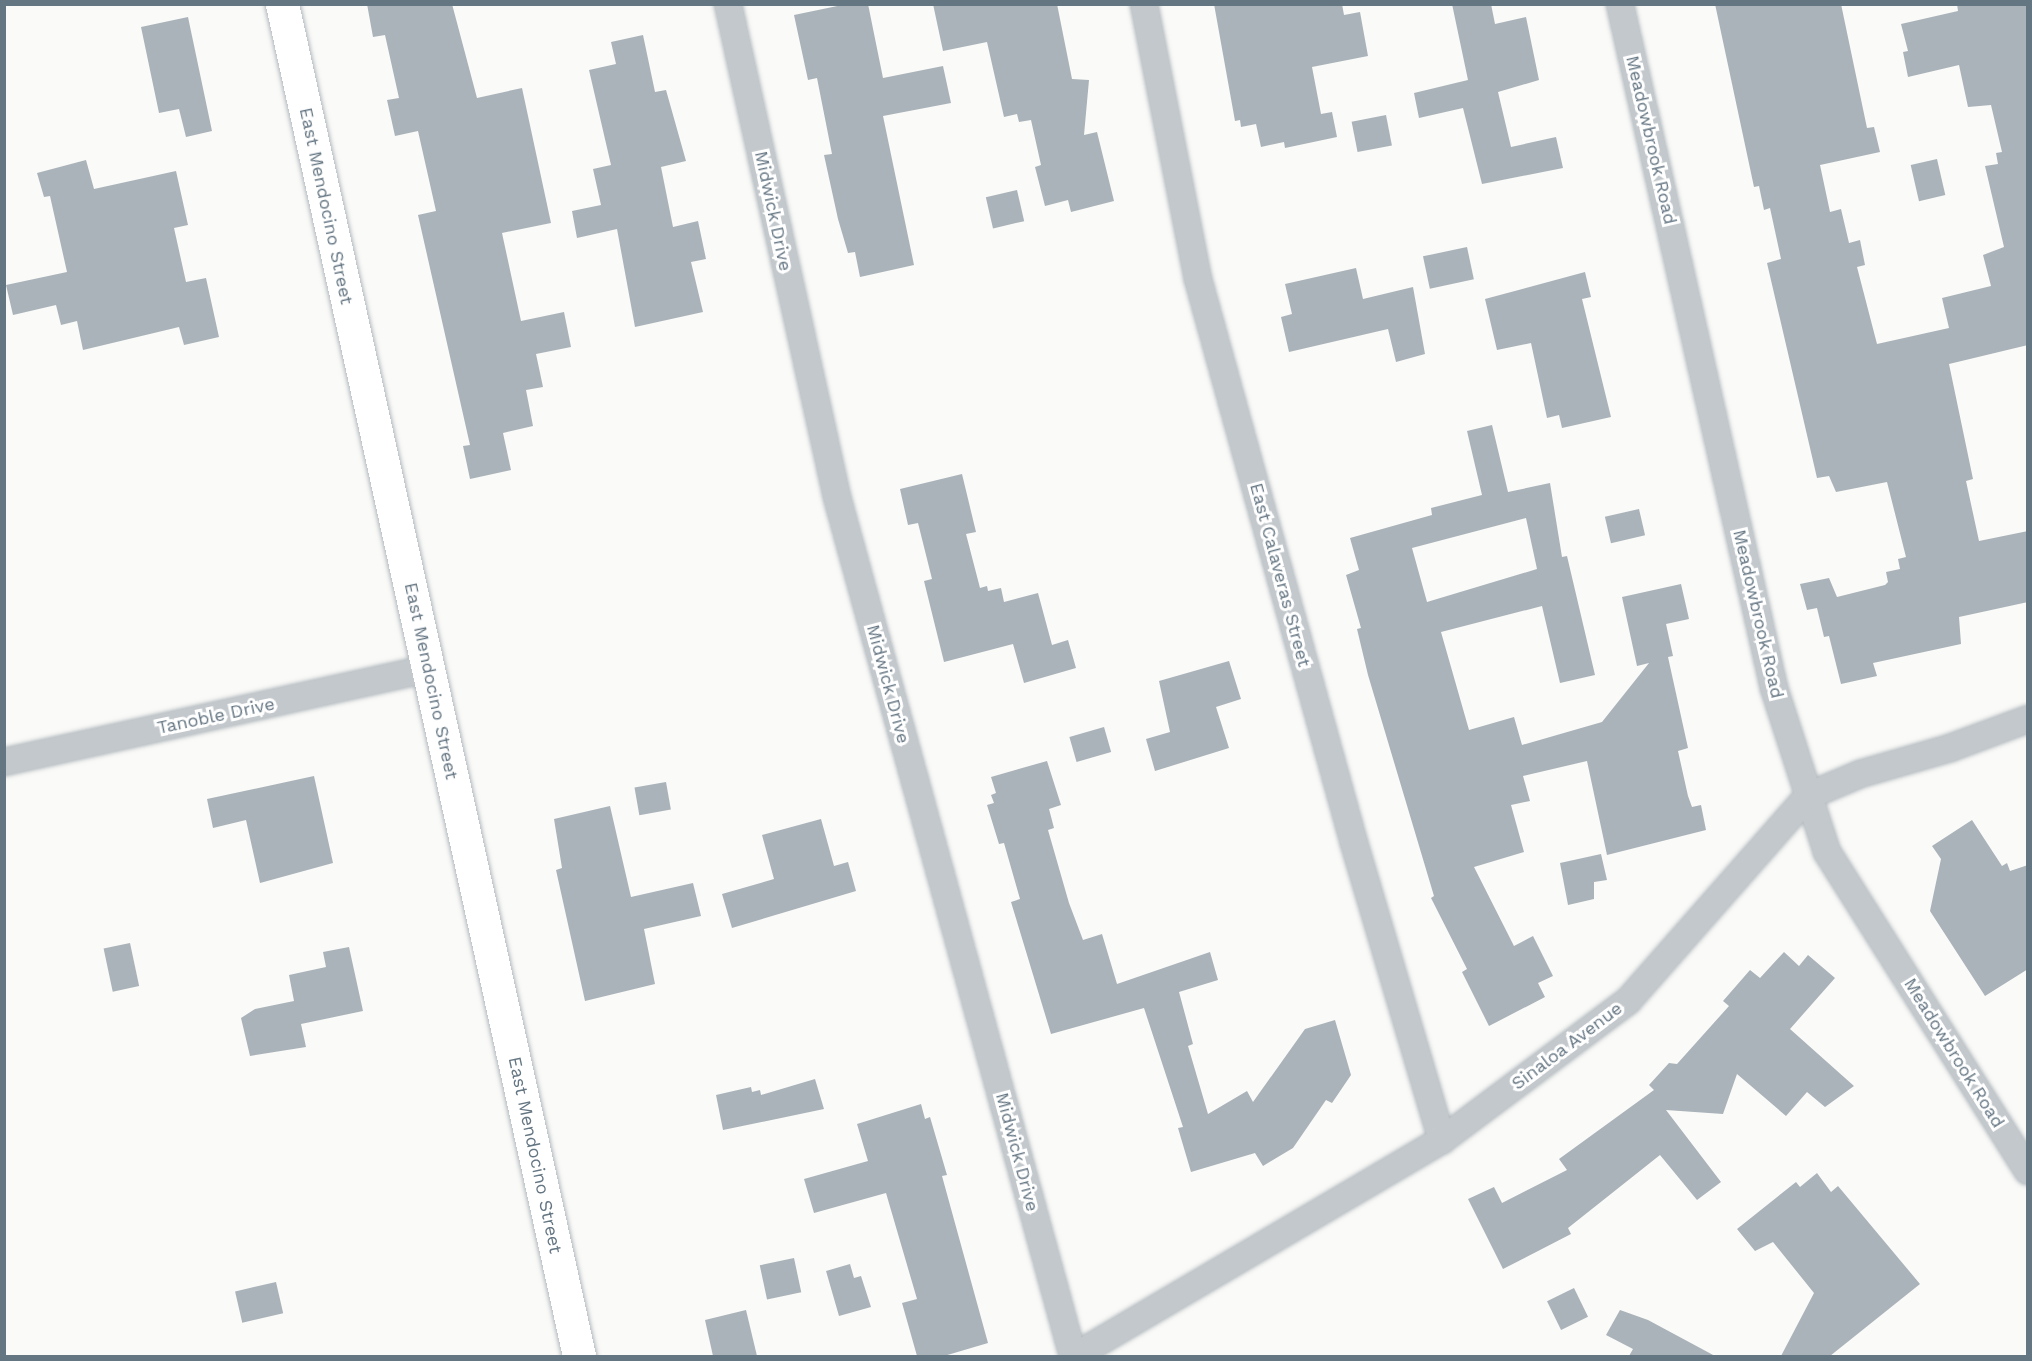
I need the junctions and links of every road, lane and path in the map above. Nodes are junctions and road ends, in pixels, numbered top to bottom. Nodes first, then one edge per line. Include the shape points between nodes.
1 (282, 4) edge
2 (728, 4) edge
3 (1144, 4) edge
4 (1620, 4) edge
5 (428, 669) junction
6 (2028, 719) edge
7 (4, 762) edge
8 (1808, 796) junction
9 (1442, 1140) junction
10 (2028, 1171) edge
11 (579, 1356) edge
12 (1074, 1356) edge

1 - 5 street, East Mendocino Street
2 - 12 street, Midwick Drive via 837,497
3 - 9 street, East Calaveras Street via 1198,279 1354,843
4 - 8 street, Meadowbrook Road via 1774,688
5 - 7 street, Tanoble Drive
5 - 11 street, East Mendocino Street
6 - 8 street, Sinaloa Avenue via 1950,748 1860,774
8 - 9 street, Sinaloa Avenue via 1628,1001
8 - 10 street, Meadowbrook Road via 1827,852
9 - 12 street, Sinaloa Avenue

